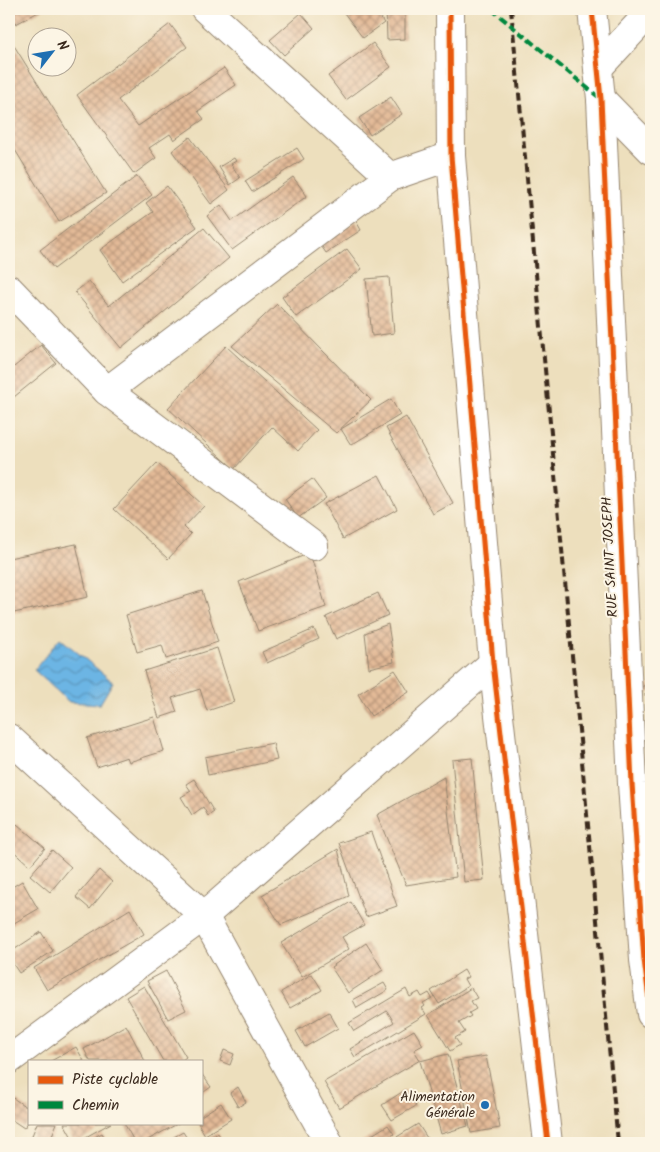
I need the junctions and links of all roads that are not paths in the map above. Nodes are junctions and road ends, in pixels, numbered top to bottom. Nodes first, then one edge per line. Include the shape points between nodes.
1 (206, 9) edge
2 (450, 9) edge
3 (592, 9) edge
4 (651, 11) edge
5 (598, 68) junction
6 (601, 99) junction
7 (651, 150) edge
8 (450, 156) junction
9 (390, 177) junction
10 (9, 289) edge
11 (107, 391) junction
12 (314, 546) dead end
13 (493, 663) junction
14 (9, 738) edge
15 (204, 916) junction
16 (651, 1014) edge
17 (9, 1060) edge
18 (329, 1143) edge
19 (548, 1143) edge

1 - 9 street
2 - 8 street
3 - 5 street, RUE SAINT JOSEPH
4 - 5 street
5 - 6 street, RUE SAINT JOSEPH
6 - 7 street
6 - 16 street, RUE SAINT JOSEPH via 632,784 644,960
8 - 9 street
8 - 13 street
9 - 11 street
10 - 11 street
11 - 12 street
13 - 15 street
13 - 19 street
14 - 15 street
15 - 17 street
15 - 18 street

